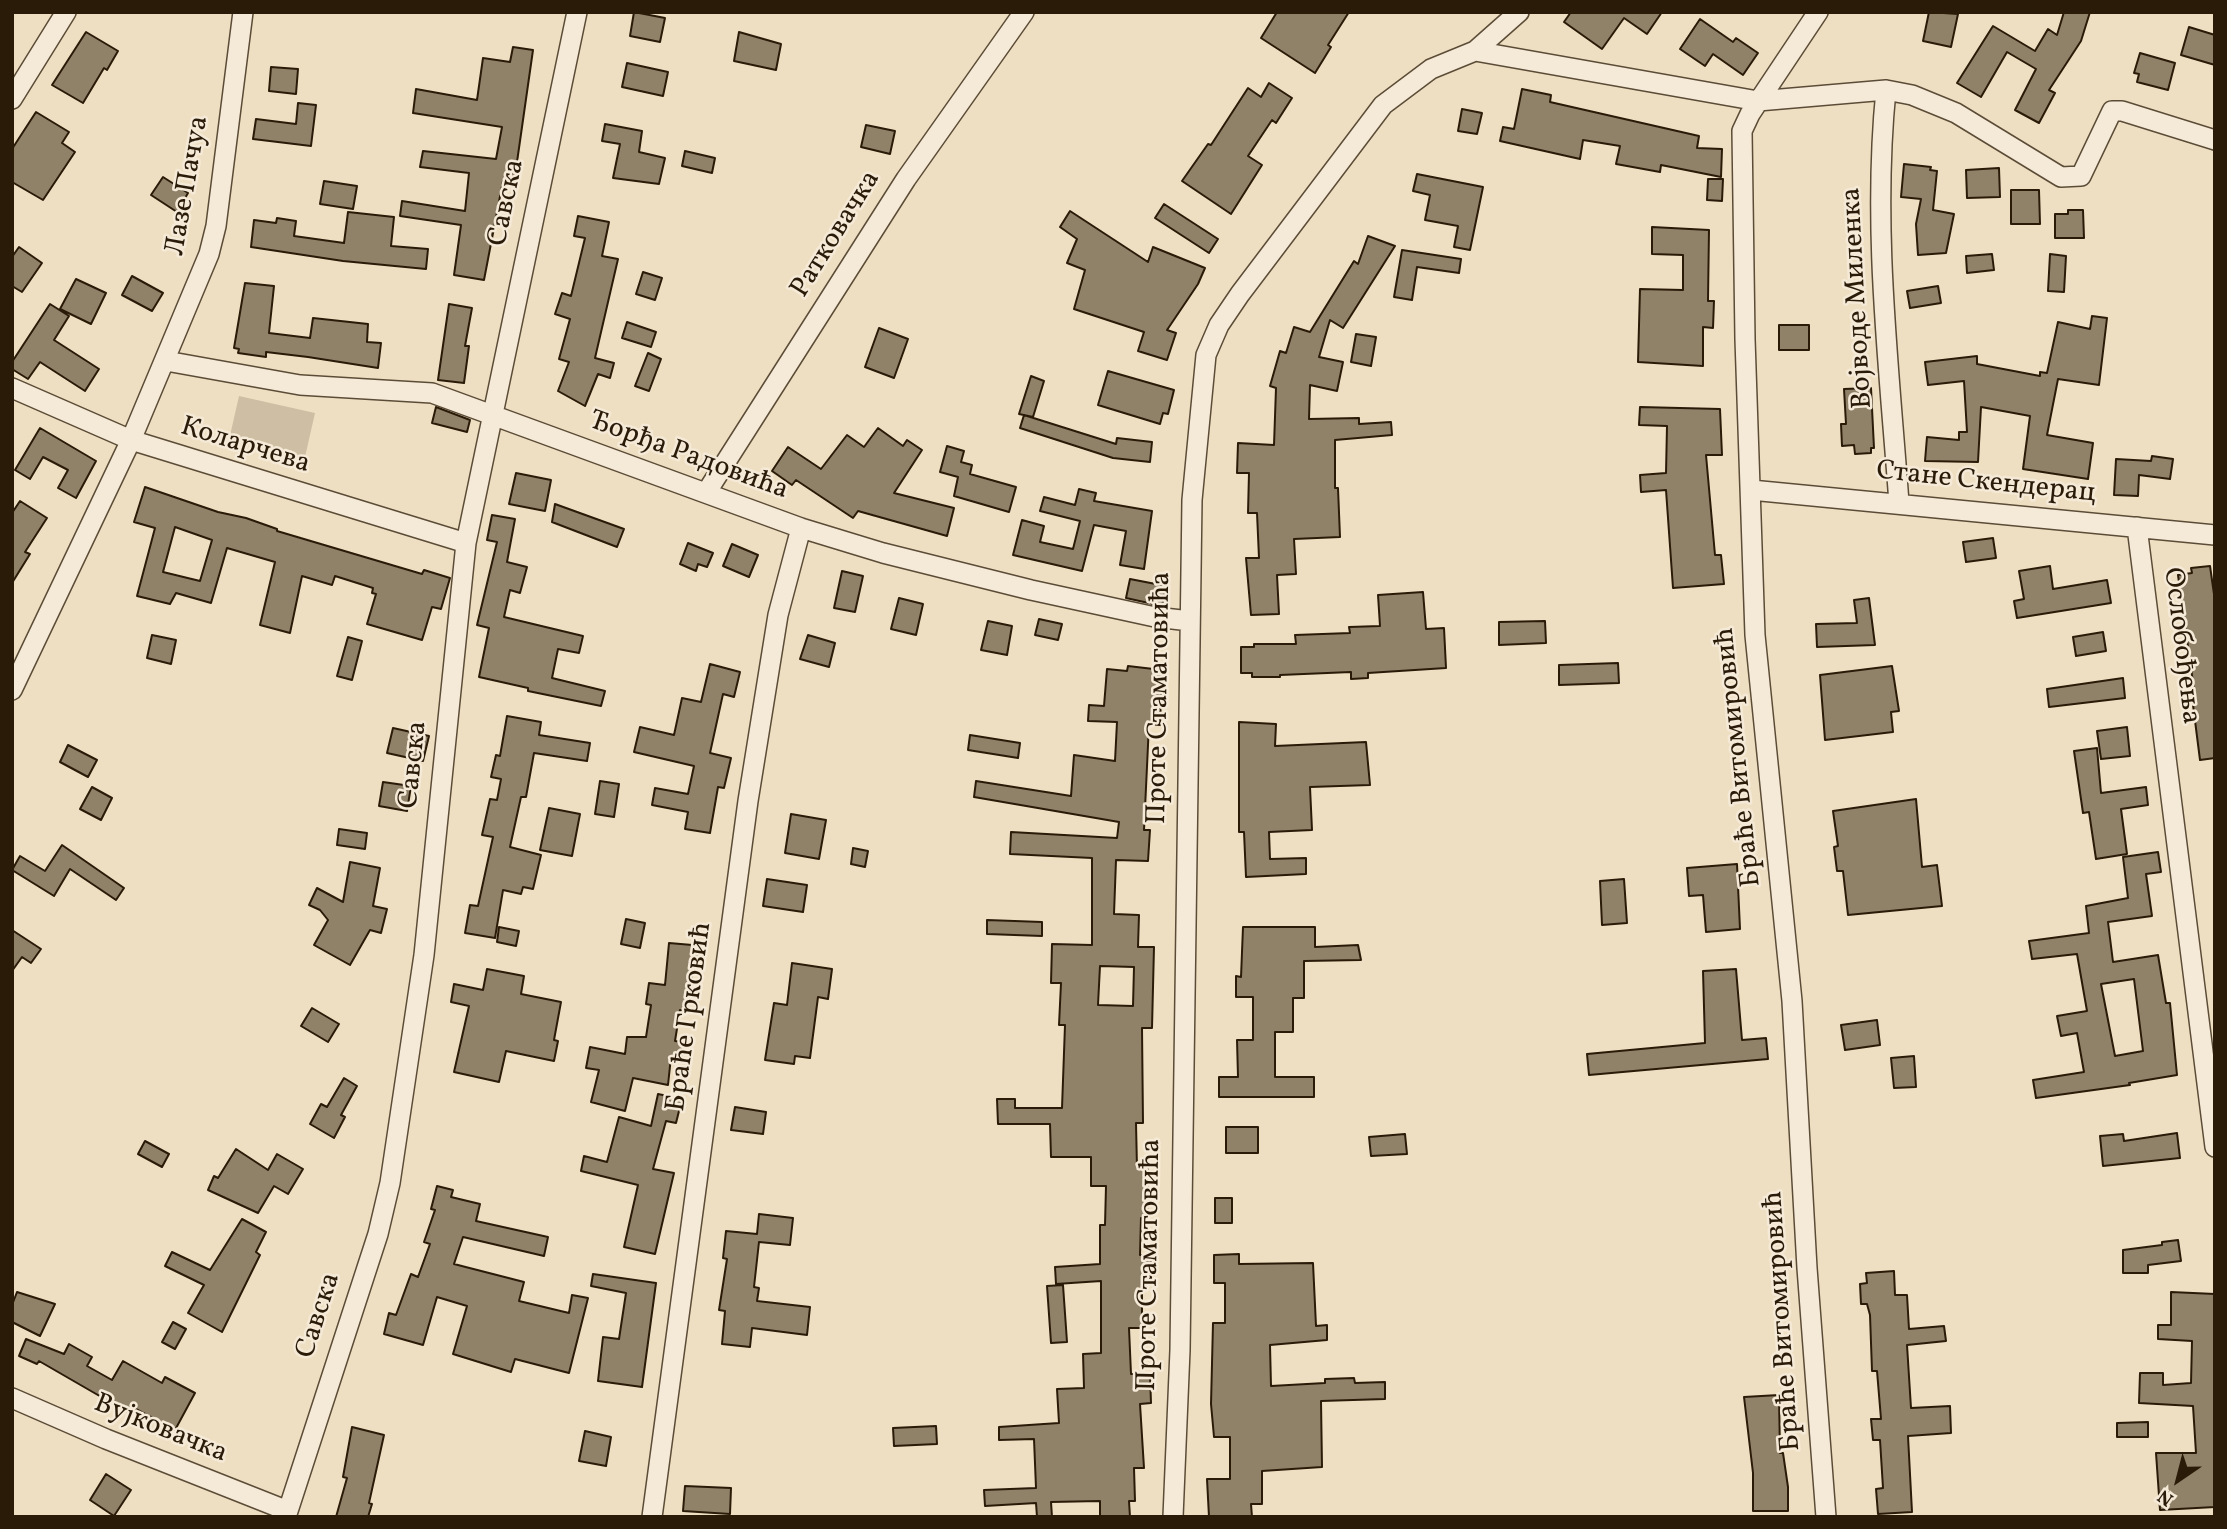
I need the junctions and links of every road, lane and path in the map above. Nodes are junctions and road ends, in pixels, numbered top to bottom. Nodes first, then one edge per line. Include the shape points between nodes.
1 (65, 12) edge
2 (243, 12) edge
3 (577, 12) edge
4 (1024, 12) edge
5 (1519, 12) edge
6 (1818, 12) edge
7 (1475, 51) junction
8 (1886, 90) junction
9 (12, 99) edge
10 (1758, 101) junction
11 (2215, 140) edge
12 (166, 361) junction
13 (12, 388) edge
14 (492, 414) junction
15 (131, 440) junction
16 (1751, 490) junction
17 (706, 493) junction
18 (1899, 503) junction
19 (2137, 527) junction
20 (801, 528) junction
21 (2215, 535) edge
22 (466, 543) junction
23 (1189, 621) junction
24 (12, 690) edge
25 (2215, 1147) edge
26 (12, 1398) edge
27 (287, 1514) edge
28 (652, 1517) edge
29 (1174, 1517) edge
30 (1826, 1517) edge

1 - 9 street
2 - 12 street, Лазе Пачуа via 214,240
3 - 14 street, Савска
4 - 17 street, Ратковачка via 906,178
5 - 7 street, Проте Стаматовића
6 - 10 street, Браће Витомировић
7 - 10 street
7 - 23 street, Проте Стаматовића via 1431,69 1384,105 1284,232 1211,340 1201,391 1192,500
8 - 10 street
8 - 11 street via 1956,113 2061,177 2081,176 2112,111
8 - 18 street, Војводе Миленка via 1880,181
10 - 16 street, Браће Витомировић via 1742,131
12 - 14 street, Ђорђа Радовића via 300,385 432,393
12 - 15 street, Лазе Пачуа
13 - 15 street, Коларчева
14 - 17 street, Ђорђа Радовића
14 - 22 street, Савска
15 - 22 street, Коларчева
15 - 24 street, Лазе Пачуа
16 - 18 street, Стане Скендерац
16 - 30 street, Браће Витомировић via 1755,635 1792,1001
17 - 20 street, Ђорђа Радовића
18 - 19 street, Стане Скендерац
19 - 21 street, Стане Скендерац
19 - 25 street, Ослобођења
20 - 23 street, Ђорђа Радовића via 1031,590
20 - 28 street, Браће Грковић via 778,615 748,801
22 - 27 street, Савска via 425,955 390,1183
23 - 29 street, Проте Стаматовића
26 - 27 street, Вујковачка

